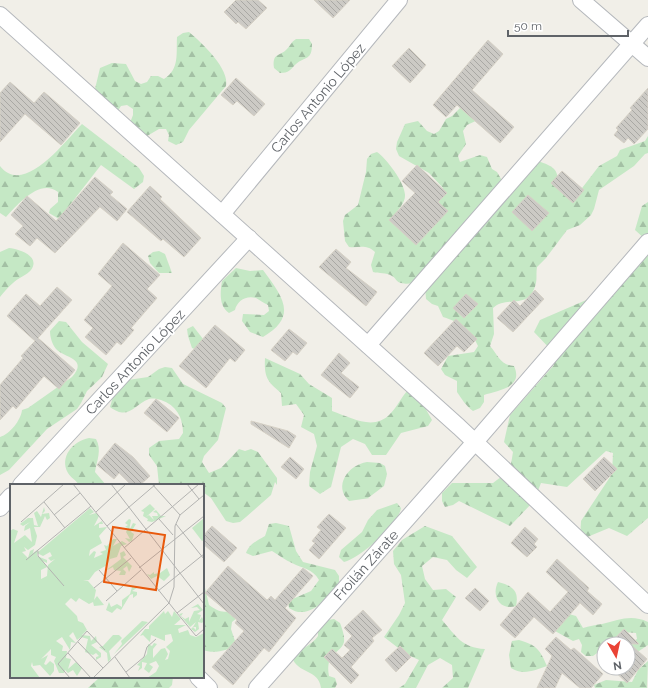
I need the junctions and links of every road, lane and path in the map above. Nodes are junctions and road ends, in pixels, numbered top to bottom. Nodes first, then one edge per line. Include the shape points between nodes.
1 (399, 0) edge
2 (581, 0) edge
3 (0, 15) edge
4 (648, 25) edge
5 (631, 44) junction
6 (648, 58) edge
7 (222, 214) junction
8 (249, 238) junction
9 (648, 242) edge
10 (368, 345) junction
11 (475, 442) junction
12 (22, 484) edge
13 (646, 599) edge
14 (199, 678) edge
15 (210, 688) edge
16 (257, 688) edge

1 - 7 street, Carlos Antonio López
2 - 5 street
3 - 7 street
4 - 5 street
5 - 6 street
5 - 10 street
7 - 8 street
8 - 10 street
8 - 12 street, Carlos Antonio López
9 - 11 street, Froilán Zárate
10 - 11 street
11 - 13 street
11 - 16 street, Froilán Zárate
14 - 15 street

